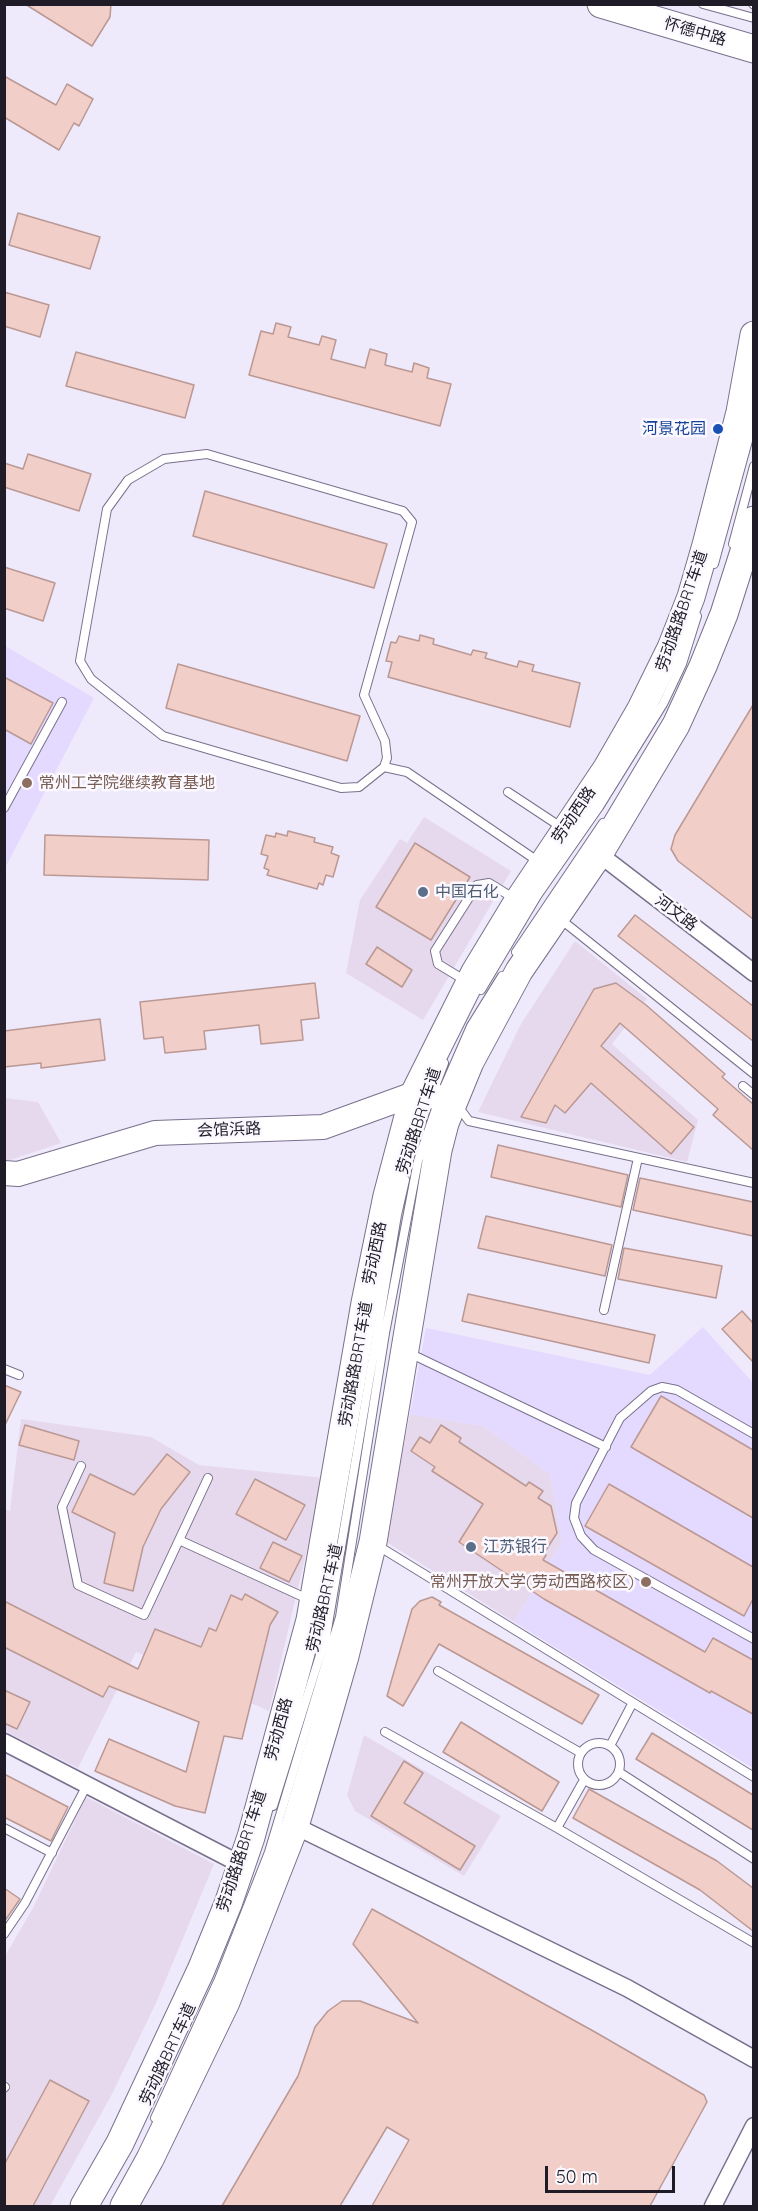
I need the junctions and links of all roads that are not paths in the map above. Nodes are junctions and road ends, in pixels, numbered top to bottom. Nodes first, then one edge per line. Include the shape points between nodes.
1 (601, 4) edge
2 (703, 4) edge
3 (753, 18) edge
4 (753, 49) edge
5 (753, 335) edge
6 (753, 420) edge
7 (753, 466) edge
8 (753, 520) edge
9 (731, 549) dead end
10 (710, 577) dead end
11 (700, 607) dead end
12 (694, 661) dead end
13 (689, 671) dead end
14 (63, 702) dead end
15 (654, 742) dead end
16 (384, 768) junction
17 (638, 771) dead end
18 (508, 792) dead end
19 (4, 808) edge
20 (605, 819) dead end
21 (564, 829) junction
22 (598, 854) junction
23 (542, 864) junction
24 (518, 901) junction
25 (556, 916) junction
26 (511, 961) dead end
27 (505, 970) dead end
28 (753, 973) edge
29 (474, 993) junction
30 (753, 1074) edge
31 (743, 1086) dead end
32 (753, 1095) edge
33 (435, 1096) junction
34 (638, 1158) junction
35 (4, 1173) edge
36 (753, 1183) edge
37 (604, 1310) dead end
38 (404, 1350) junction
39 (4, 1369) edge
40 (19, 1375) dead end
41 (753, 1434) edge
42 (606, 1447) junction
43 (81, 1466) dead end
44 (208, 1478) dead end
45 (179, 1540) junction
46 (373, 1542) junction
47 (313, 1602) junction
48 (753, 1639) edge
49 (438, 1671) dead end
50 (632, 1704) junction
51 (385, 1732) dead end
52 (4, 1742) edge
53 (610, 1746) junction
54 (581, 1753) junction
55 (619, 1772) junction
56 (753, 1777) edge
57 (584, 1780) junction
58 (87, 1784) junction
59 (270, 1813) dead end
60 (295, 1826) junction
61 (4, 1828) edge
62 (557, 1828) junction
63 (52, 1852) junction
64 (753, 1859) edge
65 (245, 1872) junction
66 (4, 1934) edge
67 (753, 1943) edge
68 (184, 2032) dead end
69 (753, 2059) edge
70 (153, 2122) dead end
71 (753, 2126) edge
72 (84, 2206) edge
73 (124, 2206) edge
74 (713, 2206) edge

1 - 4 main road, 怀德中路
2 - 3 lane
5 - 21 main road, 劳动西路 via 740,412 692,597 641,709 607,768
6 - 10 lane, 劳动路路BRT车道
7 - 9 lane
8 - 22 main road, 劳动西路 via 724,614 676,725
11 - 29 lane, 劳动路路BRT车道 via 682,664 658,712
12 - 13 lane
14 - 19 lane
15 - 17 lane
16 - 16 lane via 359,787 341,788 163,736 91,680 80,660 107,509 128,480 164,459 207,454 403,511 412,522 364,695 385,741
16 - 23 lane via 407,772
18 - 21 lane
20 - 26 lane
21 - 23 main road, 劳动西路
22 - 25 main road, 劳动西路
22 - 28 street, 河文路
23 - 24 main road, 劳动西路
24 - 29 main road, 劳动西路
24 - 29 lane via 489,883 477,885 435,951 438,964
25 - 30 lane
25 - 33 main road, 劳动西路 via 519,971 470,1062
27 - 33 lane, 劳动路BRT车道
29 - 33 main road, 劳动西路
31 - 32 lane
33 - 34 lane via 469,1121
33 - 35 street, 会馆浜路 via 323,1127 154,1133 18,1174
33 - 38 main road, 劳动西路 via 445,1123
33 - 47 main road, 劳动西路 via 384,1207
33 - 59 lane, 劳动路路BRT车道 via 414,1141 397,1215 326,1636
33 - 70 lane, 劳动路BRT车道 via 418,1161 390,1310 340,1617 269,1852 219,1979
34 - 36 lane
34 - 37 lane
38 - 42 lane
38 - 46 main road, 劳动西路
39 - 40 lane
41 - 42 lane via 677,1390 662,1387 651,1391 620,1418
42 - 48 lane via 576,1503 574,1518 581,1536 606,1558
43 - 45 lane via 62,1507 78,1585 144,1615
44 - 45 lane
45 - 47 lane
46 - 50 lane
46 - 60 main road, 劳动西路 via 345,1656
47 - 65 main road, 劳动西路
49 - 54 lane
50 - 53 lane
50 - 56 lane
51 - 62 lane
52 - 58 street
53 - 54 lane via 592,1744
53 - 55 lane via 620,1759
54 - 57 lane via 578,1767
55 - 57 lane via 604,1785
55 - 64 lane
57 - 62 lane
58 - 63 lane
58 - 65 street
60 - 69 street via 627,1988
60 - 73 main road, 劳动西路 via 226,2002
61 - 63 lane
62 - 67 lane
63 - 66 lane
65 - 68 lane, 劳动路路BRT车道 via 230,1936
65 - 72 main road, 劳动西路 via 120,2143
71 - 74 street

